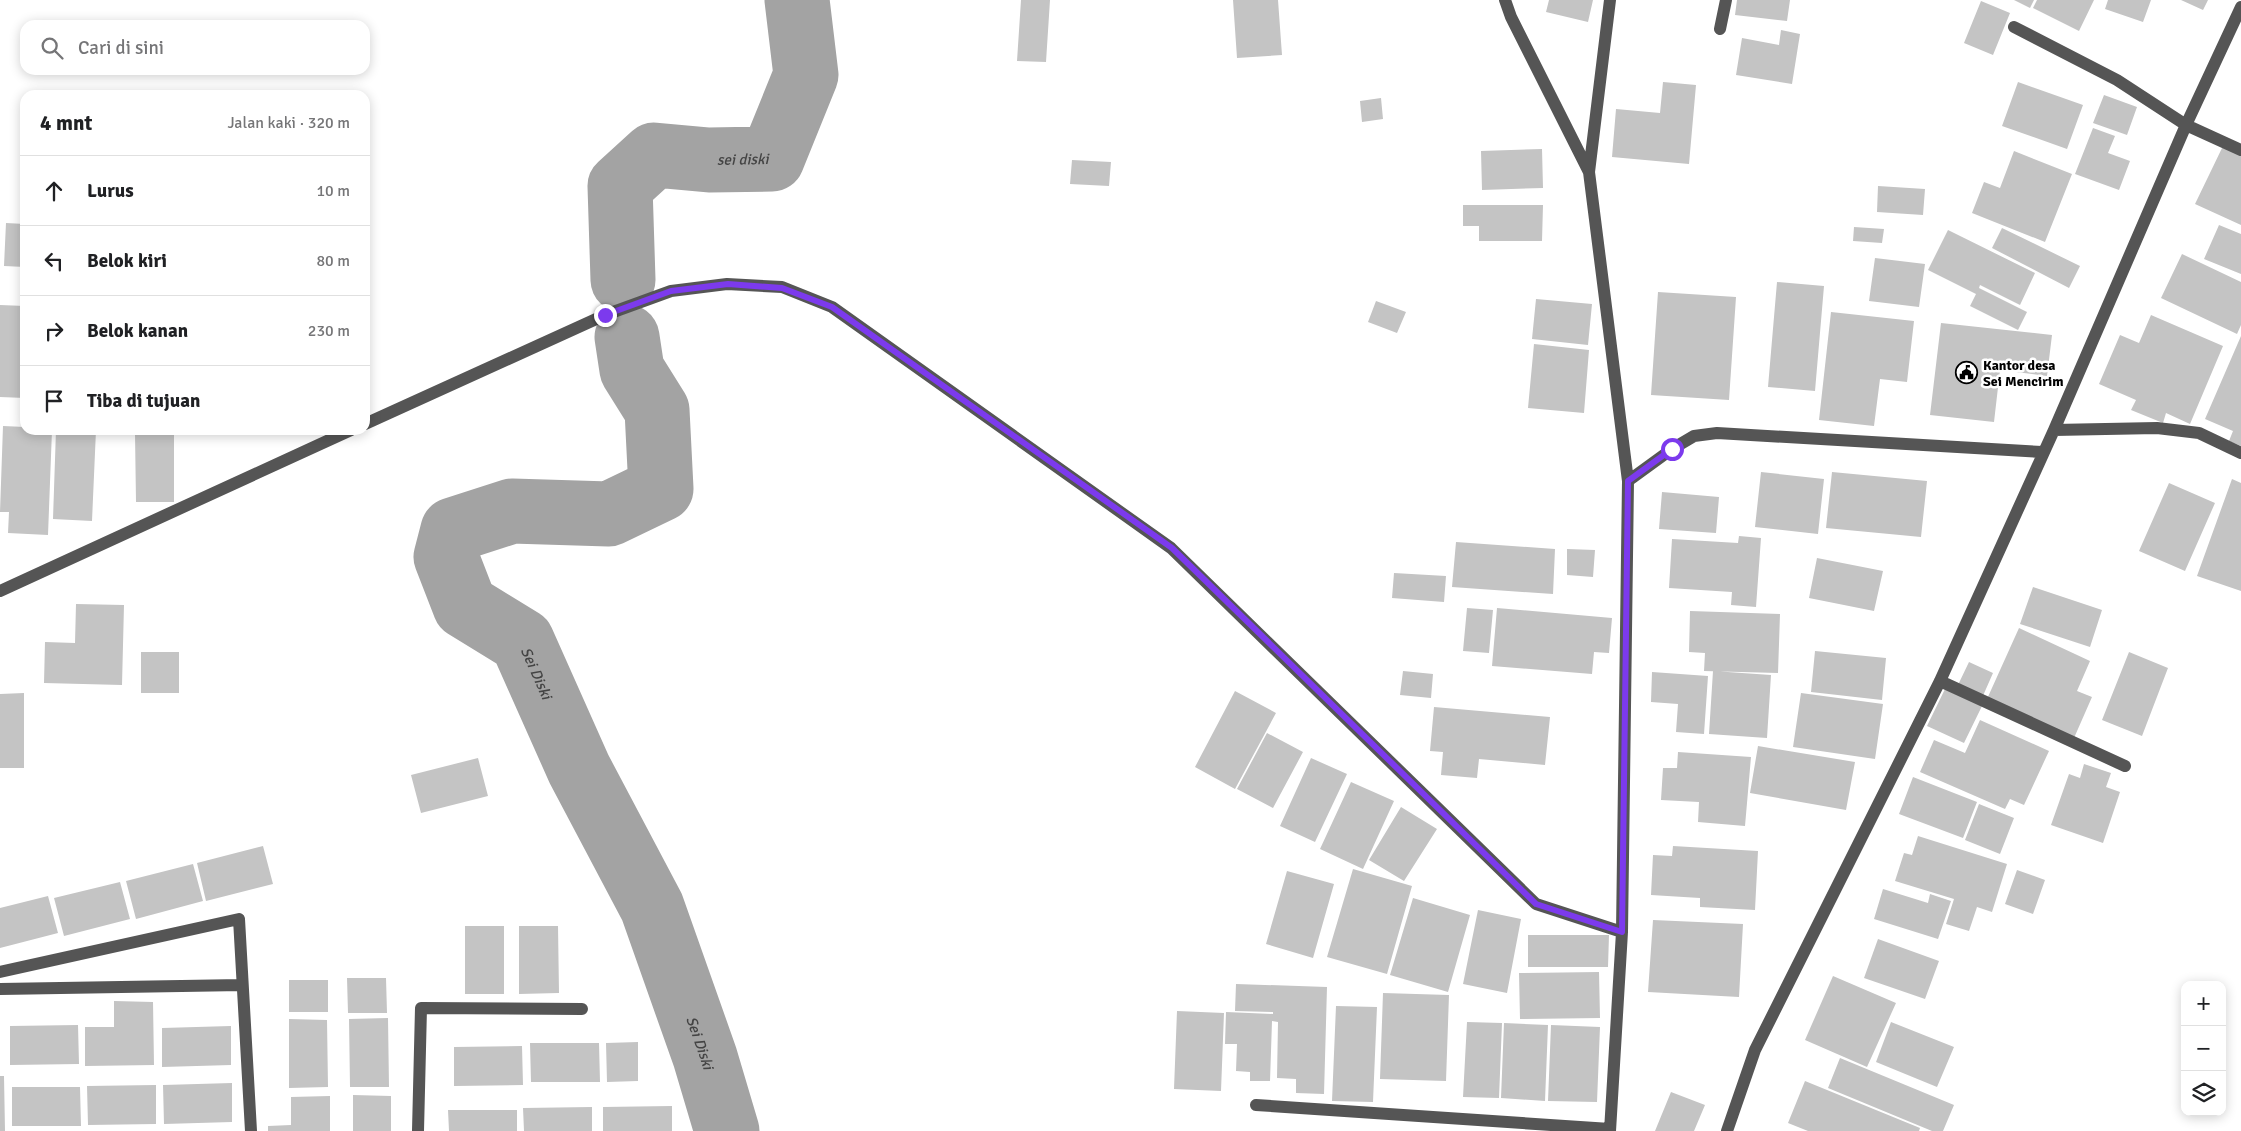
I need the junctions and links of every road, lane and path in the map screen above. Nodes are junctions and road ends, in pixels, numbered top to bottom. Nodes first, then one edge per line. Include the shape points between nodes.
1 (1505, 0) edge
2 (1610, 0) edge
3 (1726, 0) edge
4 (2241, 7) edge
5 (2014, 27) dead end
6 (1720, 29) dead end
7 (2186, 125) junction
8 (2241, 150) edge
9 (1589, 172) junction
10 (370, 422) edge
11 (2054, 430) junction
12 (340, 435) edge
13 (2042, 452) junction
14 (2241, 453) edge
15 (1628, 481) junction
16 (3, 585) edge
17 (1940, 681) junction
18 (2125, 766) dead end
19 (1622, 932) junction
20 (0, 972) edge
21 (242, 985) junction
22 (0, 989) edge
23 (582, 1009) dead end
24 (1256, 1105) dead end
25 (1610, 1130) edge
26 (251, 1131) edge
27 (418, 1131) edge
28 (1727, 1131) edge

1 - 9 street
2 - 9 street
3 - 6 street
4 - 7 street
5 - 7 street via 2117,80
7 - 8 street
7 - 11 street
9 - 15 street
10 - 19 street via 629,306 671,291 728,284 782,288 832,307 1172,548 1536,904
11 - 13 street
11 - 14 street via 2157,428 2199,433
12 - 16 street
13 - 15 street via 1717,433 1694,436
13 - 17 street
15 - 19 street
17 - 18 street
17 - 28 street via 1755,1050
19 - 25 street
20 - 21 street via 239,919
21 - 22 street
21 - 26 street
23 - 27 street via 421,1008
24 - 25 street

